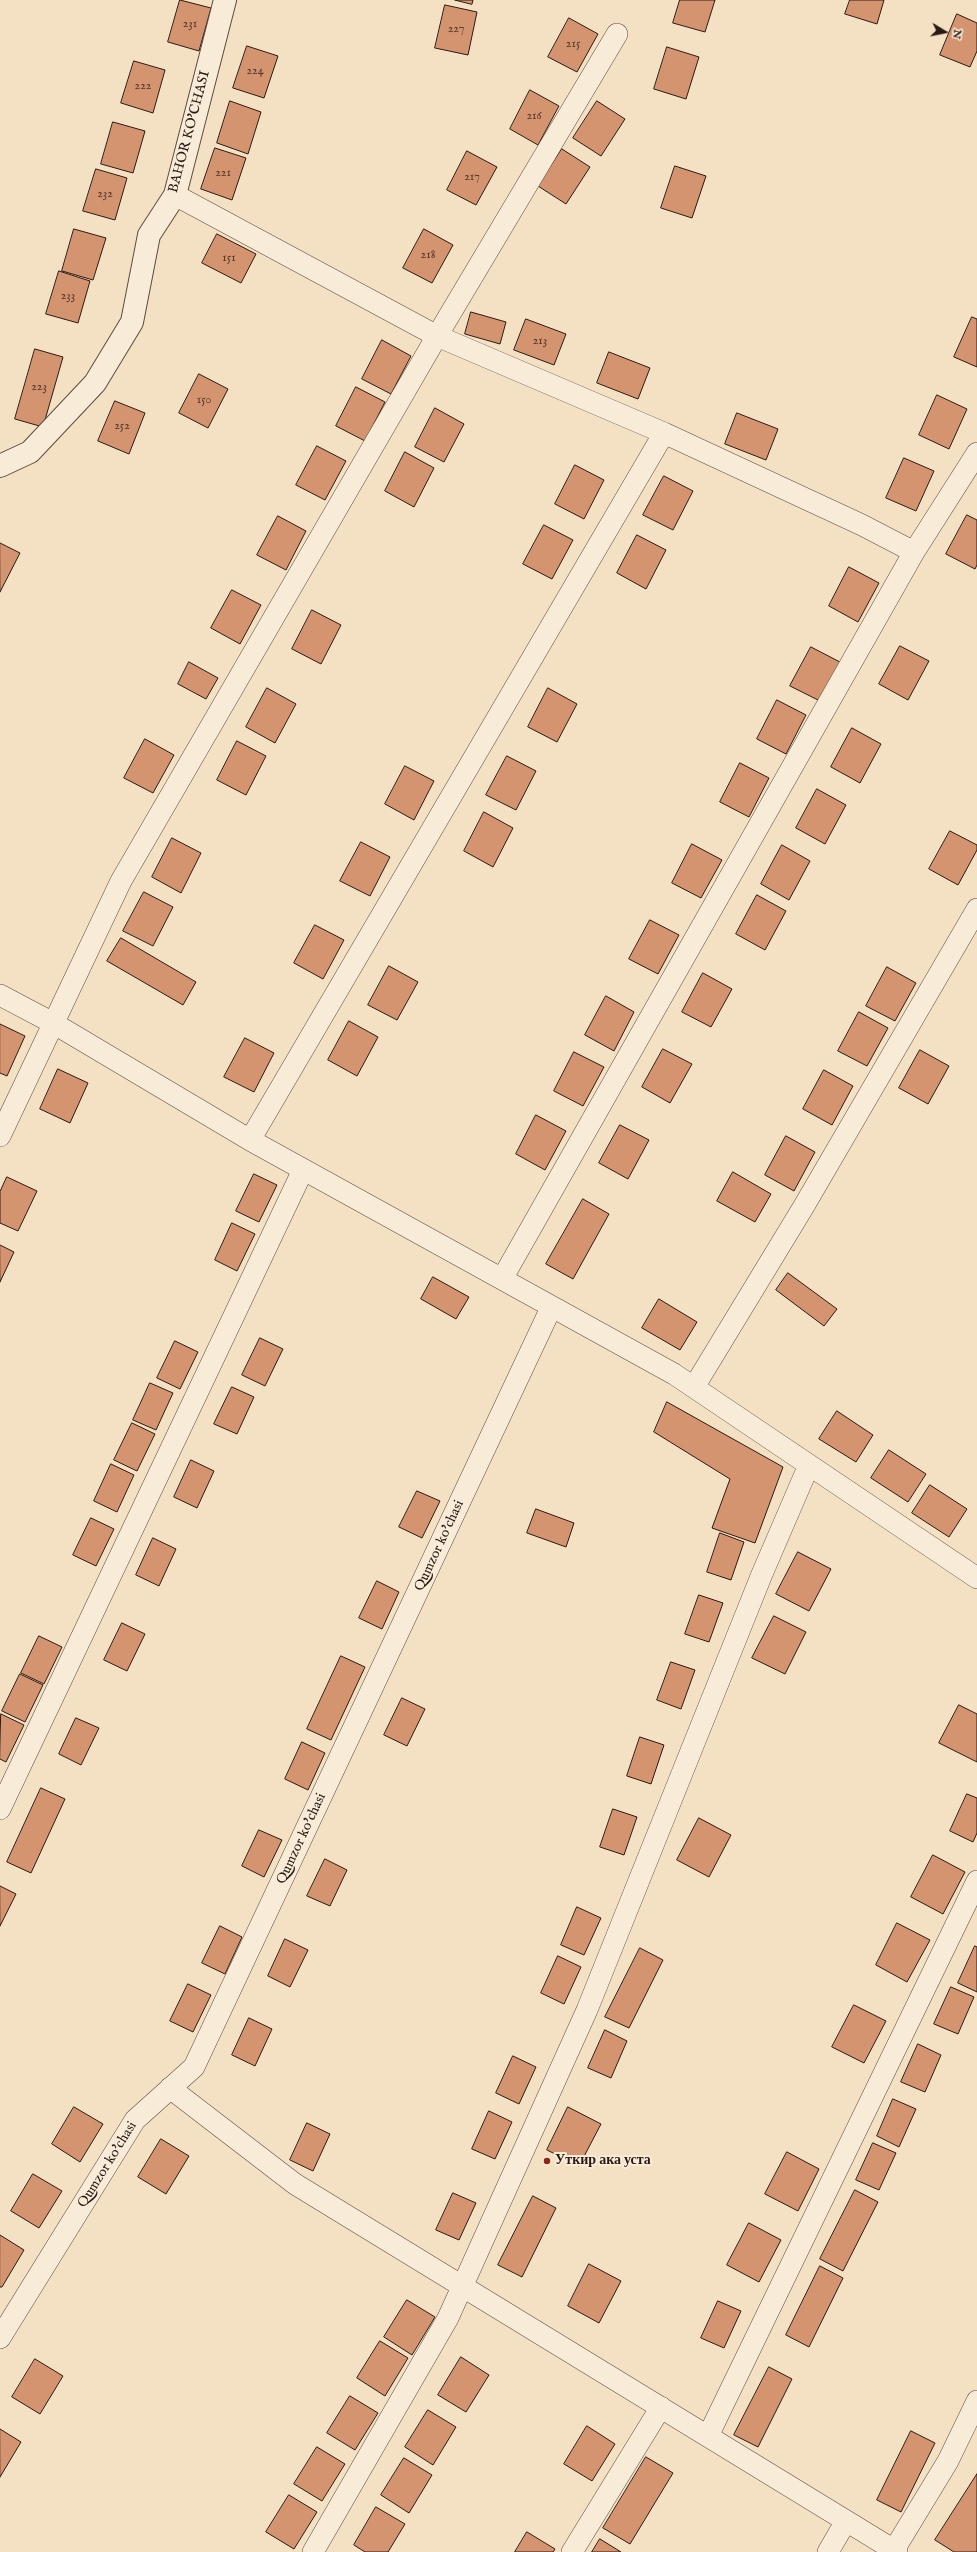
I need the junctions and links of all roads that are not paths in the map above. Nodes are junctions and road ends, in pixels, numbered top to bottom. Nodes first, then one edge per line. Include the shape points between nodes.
1 (225, 0) edge
2 (618, 34) dead end
3 (175, 195) junction
4 (437, 336) junction
5 (664, 433) junction
6 (977, 453) edge
7 (0, 466) edge
8 (914, 552) junction
9 (977, 909) edge
10 (0, 995) edge
11 (53, 1024) junction
12 (0, 1136) edge
13 (250, 1140) junction
14 (303, 1170) junction
15 (502, 1279) junction
16 (551, 1308) junction
17 (694, 1387) junction
18 (809, 1465) junction
19 (977, 1578) edge
20 (0, 1809) edge
21 (977, 1880) edge
22 (170, 2088) junction
23 (462, 2286) junction
24 (0, 2338) edge
25 (977, 2401) edge
26 (660, 2407) junction
27 (708, 2436) junction
28 (846, 2521) junction
29 (896, 2551) edge
30 (313, 2552) edge
31 (572, 2552) edge
32 (828, 2552) edge

1 - 3 street, BAHOR KO'CHASI
2 - 4 street
3 - 4 street
3 - 7 street, BAHOR KO'CHASI via 149,235 132,322 95,383 30,452
4 - 5 street
4 - 11 street via 121,881
5 - 8 street via 862,525
5 - 13 street
6 - 8 street
8 - 15 street
9 - 17 street via 804,1206
10 - 11 street
11 - 12 street
11 - 13 street
13 - 14 street
14 - 15 street
14 - 20 street
15 - 16 street
16 - 17 street
16 - 22 street, Qumzor ko'chasi via 194,2067
17 - 18 street
18 - 19 street
18 - 23 street via 762,1574 587,2010
21 - 27 street
22 - 23 street via 295,2184
22 - 24 street, Qumzor ko'chasi via 135,2120
23 - 26 street
23 - 30 street via 448,2318
25 - 29 street via 948,2462
26 - 27 street
26 - 31 street
27 - 28 street
28 - 29 street
28 - 32 street

